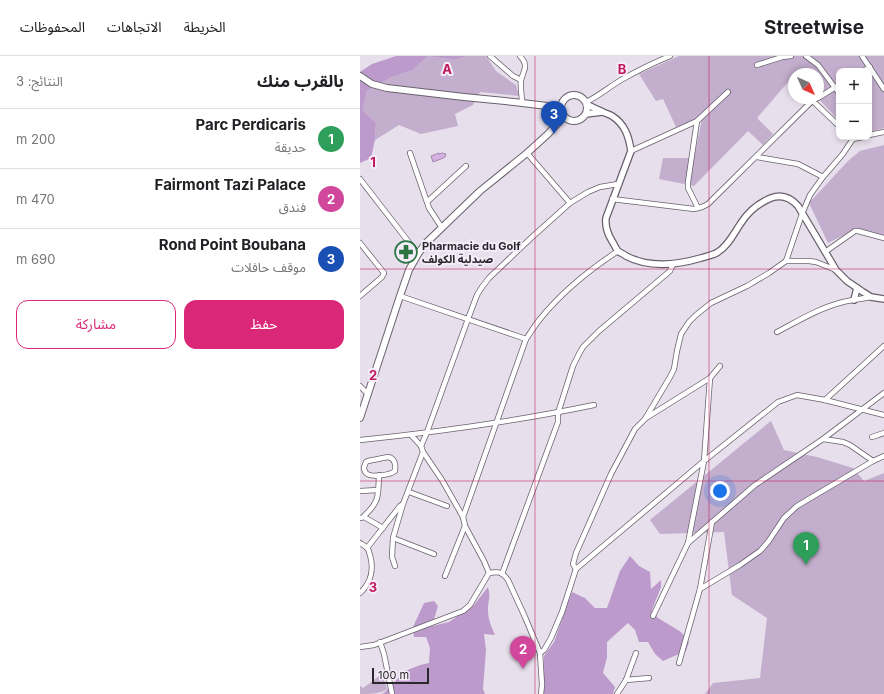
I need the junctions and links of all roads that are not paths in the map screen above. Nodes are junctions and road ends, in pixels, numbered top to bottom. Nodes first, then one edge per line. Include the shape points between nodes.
1 (490, 56) edge
2 (522, 56) edge
3 (670, 56) edge
4 (791, 56) edge
5 (806, 56) edge
6 (862, 56) edge
7 (662, 58) edge
8 (757, 65) dead end
9 (870, 67) joint
10 (360, 76) edge
11 (521, 80) junction
12 (836, 85) edge
13 (836, 87) edge
14 (884, 89) edge
15 (728, 92) dead end
16 (824, 94) edge
17 (522, 103) junction
18 (586, 103) junction
19 (809, 104) edge
20 (816, 104) edge
21 (561, 106) junction
22 (602, 112) junction
23 (586, 114) junction
24 (566, 118) junction
25 (697, 121) junction
26 (836, 123) edge
27 (884, 132) edge
28 (872, 135) edge
29 (850, 140) edge
30 (631, 151) junction
31 (410, 153) dead end
32 (527, 153) junction
33 (757, 157) junction
34 (466, 166) dead end
35 (823, 177) junction
36 (360, 179) edge
37 (618, 184) junction
38 (612, 199) junction
39 (427, 202) junction
40 (570, 203) junction
41 (698, 208) junction
42 (802, 214) junction
43 (442, 228) junction
44 (884, 238) edge
45 (360, 243) edge
46 (618, 251) junction
47 (825, 252) junction
48 (418, 254) junction
49 (786, 261) junction
50 (673, 264) junction
51 (836, 270) junction
52 (857, 288) junction
53 (361, 293) edge
54 (400, 296) junction
55 (871, 297) junction
56 (884, 299) edge
57 (854, 300) junction
58 (468, 319) junction
59 (777, 332) dead end
60 (526, 339) junction
61 (884, 346) edge
62 (720, 366) dead end
63 (710, 378) junction
64 (360, 386) edge
65 (884, 393) edge
66 (368, 394) junction
67 (825, 400) junction
68 (594, 405) dead end
69 (863, 409) junction
70 (558, 413) junction
71 (884, 414) edge
72 (360, 418) edge
73 (645, 419) junction
74 (497, 422) junction
75 (427, 432) junction
76 (884, 434) edge
77 (411, 435) junction
78 (872, 437) dead end
79 (823, 439) junction
80 (360, 440) edge
81 (421, 446) junction
82 (423, 452) junction
83 (884, 456) edge
84 (872, 460) junction
85 (704, 461) junction
86 (379, 475) junction
87 (378, 490) junction
88 (360, 491) edge
89 (409, 492) junction
90 (403, 504) junction
91 (447, 506) dead end
92 (362, 515) edge
93 (463, 517) junction
94 (712, 522) junction
95 (465, 526) junction
96 (383, 528) junction
97 (393, 538) junction
98 (360, 543) edge
99 (688, 543) junction
100 (367, 548) junction
101 (434, 554) dead end
102 (395, 566) dead end
103 (576, 569) junction
104 (489, 573) junction
105 (502, 574) junction
106 (445, 576) dead end
107 (700, 589) junction
108 (360, 593) edge
109 (653, 616) dead end
110 (380, 642) junction
111 (360, 647) edge
112 (540, 653) junction
113 (636, 653) dead end
114 (679, 663) dead end
115 (649, 678) dead end
116 (626, 680) junction
117 (392, 694) edge
118 (541, 694) edge
119 (617, 694) edge

1 - 11 street
2 - 11 street via 526,66
3 - 7 street
4 - 8 street
5 - 12 street
6 - 9 street
7 - 18 street via 619,81
9 - 14 street
10 - 17 main road via 372,84 388,88
11 - 17 street
13 - 16 street
15 - 25 street
17 - 21 main road
18 - 21 main road via 575,94 566,97
18 - 22 street
18 - 23 main road
19 - 33 street
20 - 26 street
21 - 24 main road
22 - 23 street
22 - 30 street via 615,118 625,130
23 - 24 main road via 576,121
24 - 32 main road
25 - 30 street
25 - 41 street via 688,188
27 - 28 street
29 - 35 street via 842,155
30 - 37 street
31 - 39 street
32 - 40 street
32 - 43 main road via 480,191
33 - 35 street via 798,164
33 - 41 street via 708,204
34 - 39 street
35 - 42 street via 810,195
36 - 48 street
37 - 38 street
37 - 40 street via 594,189
38 - 41 street
38 - 46 street via 606,225
39 - 43 street
40 - 58 street via 488,278 477,295
42 - 47 street
42 - 49 street
42 - 50 street via 794,201 788,197 771,198 750,211 730,241 718,252
43 - 48 main road
44 - 47 street via 855,231
45 - 53 street via 384,273
46 - 50 street via 633,259 656,264
46 - 60 street via 568,290
47 - 51 street
48 - 54 main road
49 - 51 street via 816,262
49 - 73 street via 747,286 711,303 689,322 682,334 674,369
50 - 70 street via 670,271 583,347 573,366
51 - 52 street
52 - 55 street
52 - 57 street
54 - 58 street
54 - 66 main road
55 - 56 street
55 - 57 street
57 - 59 street via 825,308
58 - 60 street
58 - 75 street
60 - 74 street
61 - 67 street
62 - 63 street
63 - 73 street
63 - 85 street
64 - 66 street
65 - 69 street
66 - 72 main road
67 - 69 street
67 - 85 street via 797,395 778,402
68 - 70 street
69 - 71 street
69 - 79 street
70 - 74 street
70 - 105 street via 558,422
73 - 103 street via 635,429 611,474 574,558 573,564
74 - 75 street
74 - 93 street
75 - 77 street
75 - 81 street
76 - 78 street
77 - 80 street
77 - 81 street
79 - 84 street via 850,445
79 - 94 street via 755,485
81 - 82 street
82 - 89 street
82 - 93 street
83 - 84 street
84 - 107 street via 797,506 784,518 760,550
85 - 99 street
85 - 103 street
86 - 86 street via 391,474 394,471 395,464 392,459 388,457 366,462 365,472
86 - 87 street
87 - 88 street
87 - 92 street via 374,505
89 - 90 street
89 - 91 street
90 - 96 street
90 - 97 street
92 - 96 street
93 - 95 street
94 - 99 street
94 - 107 street
95 - 104 street
95 - 106 street
96 - 100 street
97 - 101 street
97 - 102 street via 392,557
98 - 100 street
99 - 109 street
100 - 108 street via 372,561 371,575
103 - 112 street via 551,638
104 - 105 street
104 - 110 street via 470,605 463,611
105 - 112 street via 508,580
107 - 114 street
110 - 111 street
110 - 117 street
112 - 118 street
113 - 116 street
115 - 116 street
116 - 119 street

